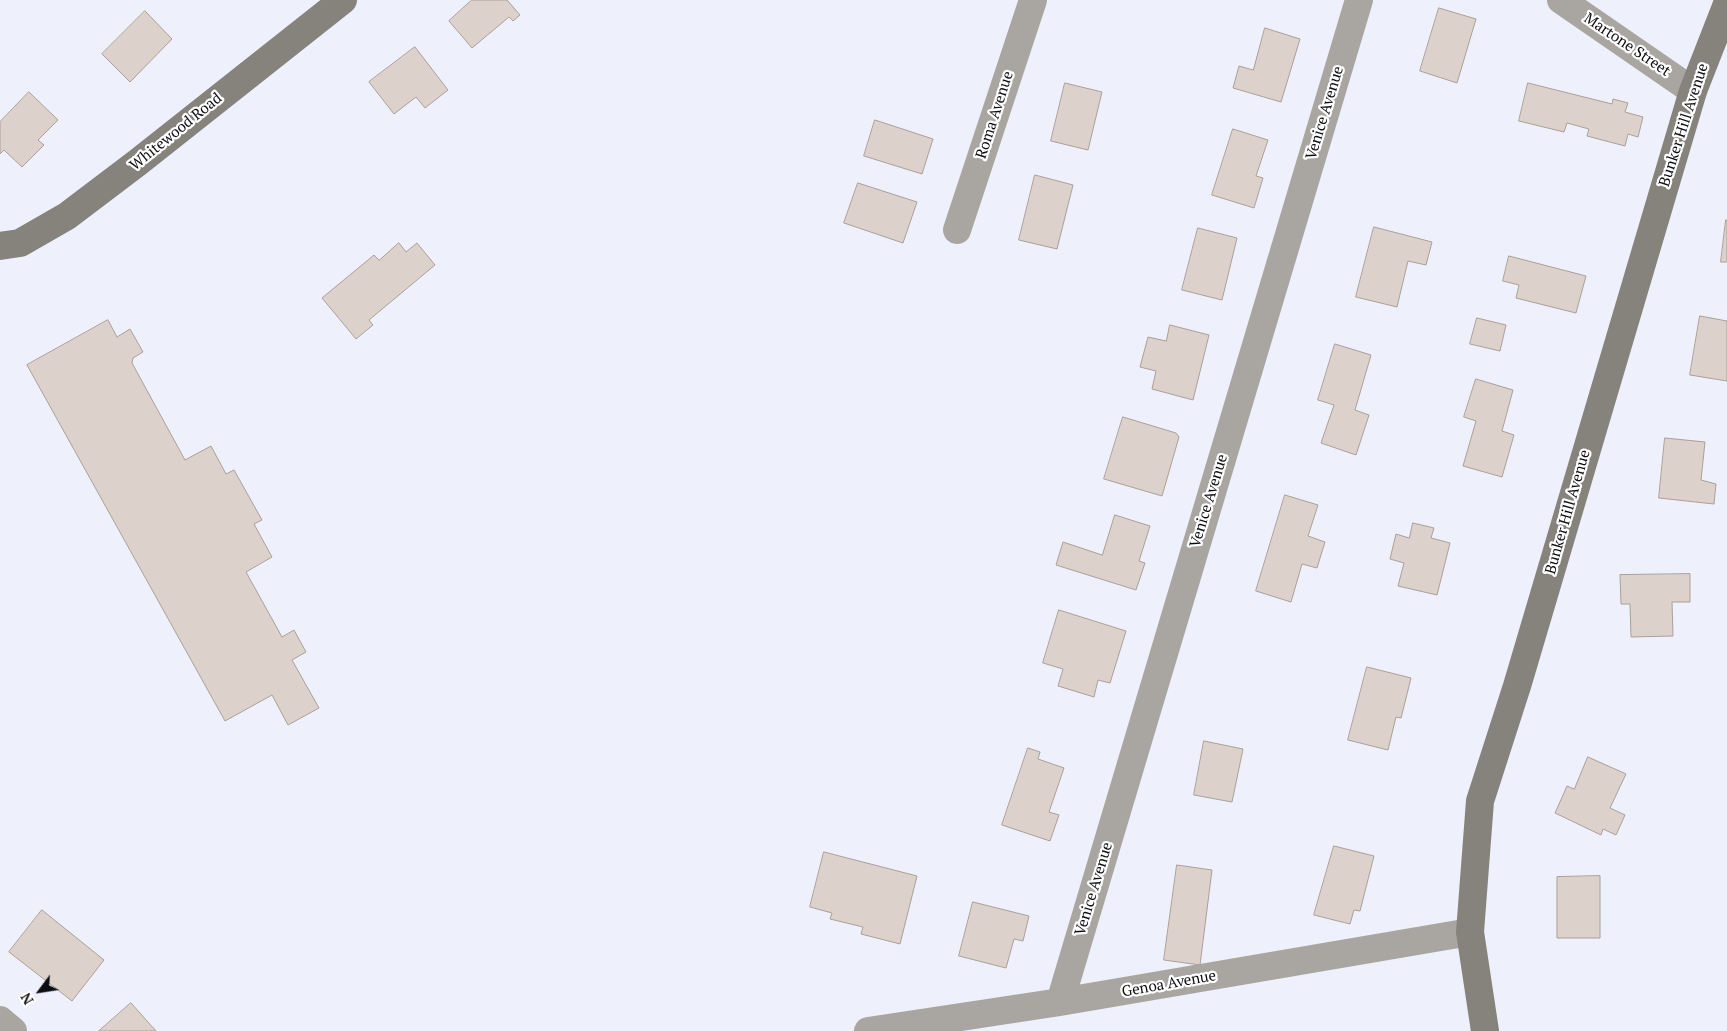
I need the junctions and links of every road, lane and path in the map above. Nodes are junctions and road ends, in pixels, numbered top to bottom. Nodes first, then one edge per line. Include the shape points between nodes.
1 (342, 0) edge
2 (1033, 0) edge
3 (1359, 0) edge
4 (1561, 0) edge
5 (1727, 4) edge
6 (1693, 91) junction
7 (957, 230) dead end
8 (0, 246) edge
9 (1470, 932) junction
10 (1060, 1002) junction
11 (0, 1020) edge
12 (13, 1031) edge
13 (868, 1031) edge
14 (1485, 1031) edge

1 - 8 main road, Whitewood Road via 67,216 20,243
2 - 7 street, Roma Avenue
3 - 10 street, Venice Avenue
4 - 6 street, Martone Street
5 - 6 main road, Bunker Hill Avenue
6 - 9 main road, Bunker Hill Avenue via 1517,686 1480,800
9 - 10 street, Genoa Avenue
9 - 14 main road, Bunker Hill Avenue
10 - 13 street, Genoa Avenue
11 - 12 street

